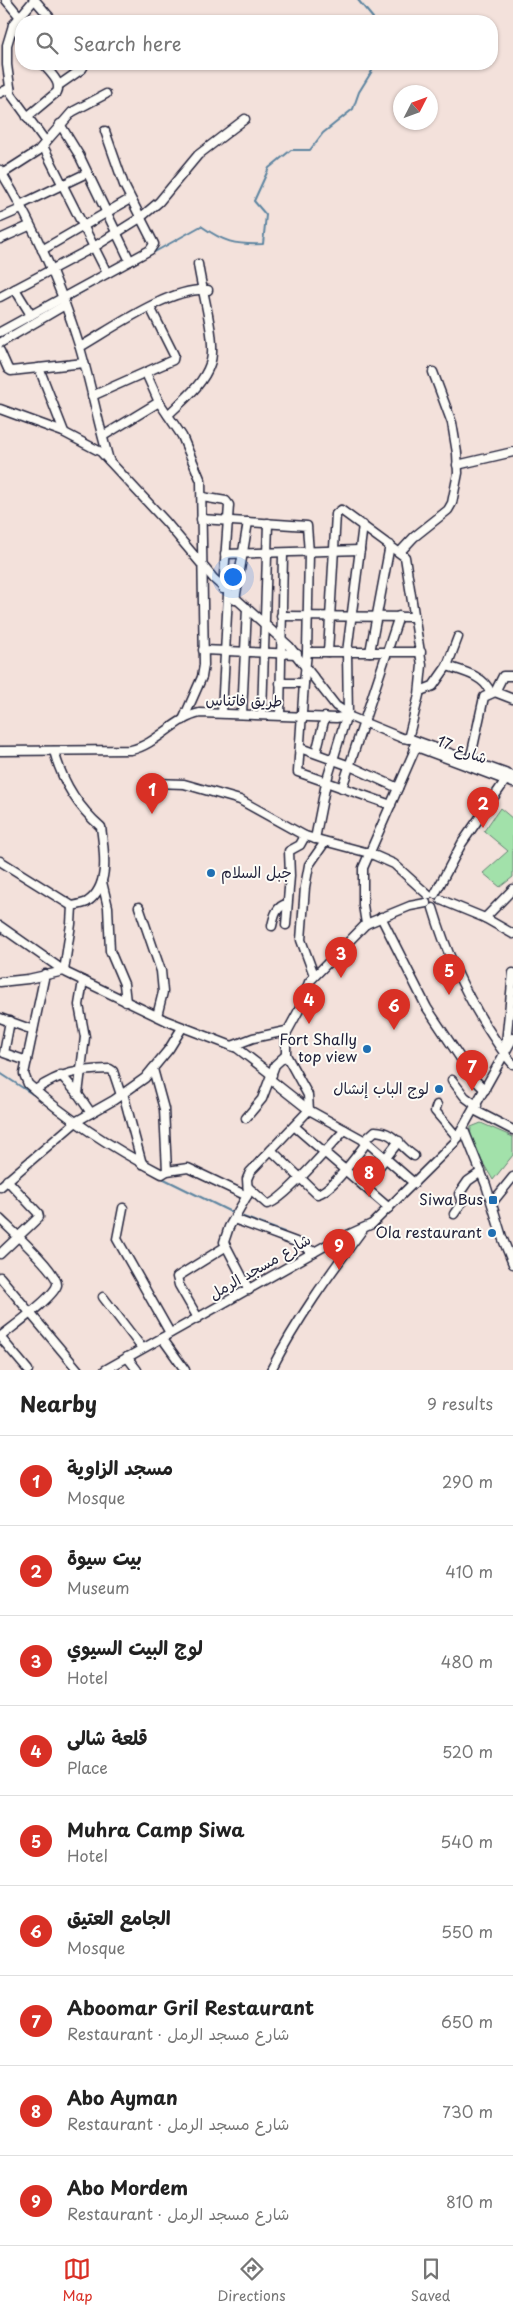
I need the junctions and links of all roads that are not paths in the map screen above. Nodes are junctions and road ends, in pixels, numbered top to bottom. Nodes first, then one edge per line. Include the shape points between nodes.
1 (6, 0) edge
2 (34, 0) edge
3 (18, 15) edge
4 (22, 15) edge
5 (48, 15) edge
6 (15, 22) edge
7 (12, 25) junction
8 (15, 29) edge
9 (4, 54) edge
10 (48, 70) edge
11 (82, 70) edge
12 (59, 85) junction
13 (10, 88) junction
14 (0, 93) edge
15 (106, 94) dead end
16 (27, 117) junction
17 (245, 119) dead end
18 (60, 124) junction
19 (105, 131) dead end
20 (44, 144) junction
21 (1, 172) edge
22 (87, 173) junction
23 (62, 184) junction
24 (4, 185) edge
25 (130, 199) junction
26 (21, 207) junction
27 (106, 212) junction
28 (0, 218) edge
29 (140, 218) junction
30 (29, 226) junction
31 (83, 226) junction
32 (117, 234) junction
33 (0, 239) edge
34 (94, 247) junction
35 (42, 250) junction
36 (130, 260) junction
37 (198, 264) dead end
38 (52, 270) junction
39 (107, 273) junction
40 (15, 289) junction
41 (205, 290) junction
42 (1, 294) edge
43 (64, 301) junction
44 (150, 307) junction
45 (31, 315) junction
46 (0, 332) edge
47 (0, 342) edge
48 (80, 348) junction
49 (0, 351) edge
50 (84, 363) junction
51 (3, 365) edge
52 (39, 368) junction
53 (433, 372) dead end
54 (146, 373) junction
55 (92, 396) junction
56 (160, 402) junction
57 (0, 409) edge
58 (168, 415) junction
59 (64, 432) junction
60 (103, 436) junction
61 (513, 452) edge
62 (109, 460) junction
63 (458, 465) junction
64 (202, 497) junction
65 (201, 519) junction
66 (228, 521) junction
67 (248, 522) junction
68 (268, 523) junction
69 (363, 526) junction
70 (390, 546) junction
71 (360, 550) junction
72 (335, 551) junction
73 (400, 552) junction
74 (309, 553) junction
75 (225, 554) junction
76 (242, 554) junction
77 (266, 554) junction
78 (283, 554) junction
79 (201, 564) junction
80 (226, 591) junction
81 (235, 600) junction
82 (247, 608) junction
83 (282, 616) junction
84 (308, 616) junction
85 (330, 616) junction
86 (352, 616) junction
87 (376, 616) junction
88 (399, 616) junction
89 (414, 617) junction
90 (264, 622) junction
91 (458, 637) dead end
92 (281, 638) junction
93 (203, 650) junction
94 (388, 651) junction
95 (225, 652) junction
96 (307, 652) junction
97 (328, 652) junction
98 (347, 652) junction
99 (370, 652) junction
100 (421, 652) junction
101 (244, 653) junction
102 (263, 654) junction
103 (281, 654) junction
104 (296, 654) junction
105 (306, 666) junction
106 (447, 666) junction
107 (513, 676) edge
108 (280, 682) junction
109 (304, 683) junction
110 (420, 691) junction
111 (493, 692) junction
112 (513, 699) edge
113 (222, 713) junction
114 (242, 714) junction
115 (262, 714) junction
116 (280, 715) junction
117 (347, 715) junction
118 (302, 716) junction
119 (325, 717) junction
120 (183, 721) junction
121 (365, 723) junction
122 (405, 738) junction
123 (416, 747) junction
124 (300, 748) junction
125 (0, 751) edge
126 (54, 751) junction
127 (316, 753) junction
128 (333, 760) junction
129 (470, 761) junction
130 (350, 766) junction
131 (510, 780) edge
132 (154, 783) dead end
133 (326, 783) junction
134 (342, 788) junction
135 (398, 788) junction
136 (391, 805) junction
137 (305, 836) junction
138 (315, 839) junction
139 (325, 842) junction
140 (369, 853) junction
141 (0, 861) edge
142 (102, 882) junction
143 (513, 889) edge
144 (431, 900) junction
145 (287, 904) junction
146 (72, 906) junction
147 (139, 907) dead end
148 (381, 917) junction
149 (485, 918) junction
150 (366, 924) junction
151 (0, 926) edge
152 (272, 926) dead end
153 (286, 926) dead end
154 (513, 934) edge
155 (64, 971) junction
156 (513, 973) edge
157 (46, 974) junction
158 (314, 975) junction
159 (0, 982) edge
160 (83, 982) junction
161 (126, 1002) junction
162 (157, 1016) junction
163 (0, 1018) edge
164 (10, 1021) junction
165 (182, 1028) junction
166 (33, 1030) junction
167 (286, 1031) junction
168 (513, 1038) edge
169 (232, 1046) junction
170 (505, 1055) junction
171 (286, 1056) junction
172 (27, 1061) junction
173 (513, 1064) edge
174 (153, 1068) junction
175 (82, 1070) junction
176 (61, 1075) junction
177 (272, 1077) junction
178 (452, 1080) dead end
179 (35, 1090) junction
180 (485, 1090) junction
181 (78, 1094) junction
182 (122, 1094) junction
183 (437, 1105) dead end
184 (475, 1108) junction
185 (309, 1110) junction
186 (91, 1113) junction
187 (246, 1118) dead end
188 (78, 1121) junction
189 (294, 1126) junction
190 (345, 1130) junction
191 (464, 1130) junction
192 (513, 1130) edge
193 (458, 1138) junction
194 (366, 1141) junction
195 (399, 1141) junction
196 (271, 1150) junction
197 (324, 1152) junction
198 (414, 1156) dead end
199 (386, 1159) junction
200 (142, 1164) junction
201 (344, 1170) junction
202 (167, 1171) junction
203 (481, 1172) junction
204 (513, 1177) edge
205 (299, 1179) junction
206 (7, 1180) junction
207 (414, 1183) junction
208 (364, 1186) junction
209 (0, 1187) edge
210 (248, 1187) junction
211 (247, 1196) junction
212 (492, 1203) junction
213 (123, 1208) dead end
214 (390, 1208) junction
215 (454, 1214) dead end
216 (0, 1219) edge
217 (234, 1219) junction
218 (364, 1228) junction
219 (19, 1238) junction
220 (225, 1247) junction
221 (314, 1252) junction
222 (0, 1254) edge
223 (513, 1264) edge
224 (0, 1277) edge
225 (248, 1290) junction
226 (102, 1297) dead end
227 (31, 1312) junction
228 (198, 1318) junction
229 (166, 1336) junction
230 (0, 1337) edge
231 (142, 1348) junction
232 (127, 1357) junction
233 (28, 1370) edge
234 (78, 1370) edge
235 (105, 1370) edge
236 (137, 1370) edge
237 (185, 1370) edge
238 (271, 1370) edge

1 - 3 street
2 - 4 street
2 - 5 street
6 - 7 street
7 - 8 street
7 - 9 street
9 - 13 street
10 - 12 street
11 - 12 street
12 - 16 street via 57,92
13 - 14 street
13 - 16 street
15 - 18 street via 72,112
16 - 20 street
17 - 29 street via 198,155 162,198
18 - 20 street
18 - 22 street
19 - 25 street
20 - 21 street via 33,156
20 - 23 street
21 - 24 street
22 - 23 street
22 - 27 street
23 - 26 street
23 - 31 street
24 - 26 street
25 - 27 street
25 - 29 street
26 - 28 street
26 - 30 street
27 - 31 street
27 - 32 street
29 - 32 street
29 - 36 street via 154,244 150,250
30 - 33 street
30 - 35 street
31 - 34 street
31 - 35 street
32 - 34 street
32 - 36 street
34 - 38 street
34 - 39 street
35 - 38 street
36 - 39 street
37 - 41 street
38 - 40 street
38 - 43 street
39 - 43 street
40 - 42 street
40 - 45 street
41 - 44 street via 187,291
41 - 58 street via 211,363 192,392
43 - 45 street
43 - 47 street
43 - 48 street
44 - 48 street
44 - 54 street via 174,357
45 - 46 street
48 - 50 street
49 - 51 street
50 - 52 street
50 - 55 street
51 - 52 street via 13,371
52 - 59 street
53 - 63 street via 452,423
54 - 55 street
54 - 56 street
55 - 60 street
56 - 58 street
56 - 60 street
57 - 59 street
58 - 64 street via 182,436 195,466
59 - 62 street
60 - 62 street
61 - 63 street
62 - 79 street
63 - 73 street via 450,507
64 - 65 street
64 - 66 street via 226,501 229,505
65 - 66 street
65 - 79 street
66 - 67 street
66 - 75 street
67 - 68 street
67 - 76 street
68 - 74 street via 306,526
68 - 77 street
69 - 70 street
69 - 71 street
69 - 72 street via 344,511 337,512
70 - 73 street
70 - 87 street
71 - 72 street
71 - 86 street
72 - 74 street
72 - 85 street
73 - 89 street via 405,556
74 - 78 street
74 - 84 street
75 - 76 street
75 - 80 street
76 - 77 street
76 - 81 street
77 - 78 street
77 - 90 street
78 - 83 street
79 - 80 street
79 - 93 street
80 - 81 street
80 - 95 street
81 - 82 street
82 - 90 street
82 - 101 street
83 - 84 street
83 - 92 street
84 - 85 street
84 - 96 street
85 - 86 street
85 - 97 street
86 - 87 street
86 - 98 street
87 - 88 street
87 - 99 street
88 - 89 street
88 - 94 street
89 - 100 street
90 - 92 street
90 - 102 street
91 - 106 street
92 - 103 street
92 - 104 street
93 - 95 street
93 - 120 street via 202,677
94 - 99 street
94 - 100 street
94 - 121 street
95 - 101 street
95 - 113 street
96 - 97 street
96 - 105 street
97 - 98 street
98 - 99 street
98 - 117 street
100 - 110 street
101 - 102 street
101 - 114 street
102 - 103 street
102 - 115 street
103 - 104 street
103 - 108 street
104 - 105 street
105 - 109 street
105 - 117 street via 336,706
106 - 110 street via 433,686
106 - 111 street via 483,680
107 - 111 street via 503,676
108 - 109 street
108 - 116 street
109 - 118 street
110 - 122 street
111 - 112 street
111 - 129 street via 481,701
113 - 114 street, طريق فاتناس
113 - 120 street, طريق فاتناس via 200,713
114 - 115 street, طريق فاتناس
115 - 116 street, طريق فاتناس
116 - 118 street, طريق فاتناس
117 - 119 street, طريق فاتناس
117 - 121 street, شارع 17
117 - 128 street
118 - 119 street, طريق فاتناس
118 - 124 street
119 - 127 street
120 - 126 street, طريق فاتناس via 148,744 131,750
121 - 122 street, شارع 17
121 - 130 street
122 - 123 street, شارع 17
122 - 129 street, شارع 17
123 - 131 street, شارع 17
123 - 135 street
124 - 127 street
124 - 133 street via 298,772
125 - 126 street, طريق فاتناس
126 - 142 street via 69,789 101,827
127 - 128 street
128 - 130 street
128 - 133 street
129 - 131 street, شارع 17
130 - 134 street
130 - 135 street
131 - 144 street via 462,843
132 - 137 street via 184,784 240,800
133 - 134 street
133 - 138 street
134 - 136 street
135 - 136 street
136 - 140 street
137 - 138 street
137 - 145 street via 300,844 288,851
138 - 139 street
139 - 140 street
139 - 158 street via 310,865 305,888 302,945
140 - 144 street via 403,870
140 - 150 street via 363,868
141 - 146 street
142 - 146 street via 87,902
142 - 161 street via 108,907 110,951 124,984
143 - 149 street
144 - 148 street
144 - 149 street via 439,906 441,900
144 - 170 street via 458,979
145 - 152 street via 274,915
145 - 153 street
146 - 155 street
147 - 162 street via 161,971 163,992
148 - 150 street
148 - 180 street via 429,1012
149 - 154 street
150 - 158 street
151 - 155 street
155 - 157 street
155 - 160 street
156 - 170 street
157 - 159 street
157 - 166 street
158 - 167 street
160 - 161 street
160 - 175 street via 79,998 84,1032
161 - 162 street
162 - 165 street
163 - 164 street
164 - 166 street
164 - 172 street via 4,1053
165 - 169 street
165 - 174 street
166 - 172 street
167 - 169 street
167 - 171 street
168 - 170 street, شارع مسجد الرمل
169 - 177 street
170 - 173 street
170 - 180 street, شارع مسجد الرمل
171 - 177 street via 276,1064
171 - 185 street via 308,1095
172 - 179 street via 24,1077
174 - 182 street via 145,1078
174 - 202 street via 164,1109
175 - 176 street
175 - 181 street
175 - 182 street via 111,1069
176 - 179 street
176 - 181 street
177 - 185 street
177 - 187 street via 262,1099
178 - 184 street
179 - 188 street
180 - 184 street, شارع مسجد الرمل
181 - 186 street
182 - 186 street
182 - 200 street
183 - 193 street via 435,1110
184 - 191 street, شارع مسجد الرمل
184 - 192 street
185 - 189 street
185 - 190 street
186 - 188 street
188 - 200 street
188 - 206 street
189 - 196 street
189 - 197 street
190 - 194 street
190 - 197 street
191 - 193 street, شارع مسجد الرمل
191 - 203 street
193 - 207 street, شارع مسجد الرمل
194 - 195 street via 375,1131 390,1134
194 - 199 street
194 - 201 street
195 - 198 street
195 - 199 street
196 - 205 street
196 - 210 street via 250,1172
197 - 201 street
197 - 205 street
199 - 207 street
199 - 208 street
200 - 202 street via 162,1174
201 - 205 street via 320,1194
201 - 208 street
202 - 211 street via 188,1168
203 - 212 street
203 - 215 street via 468,1181 459,1194 462,1202
204 - 212 street
205 - 210 street via 269,1204
206 - 209 street
206 - 219 street via 39,1215 38,1220
207 - 214 street, شارع مسجد الرمل
208 - 214 street
210 - 211 street
211 - 217 street
212 - 223 street
213 - 229 street via 117,1239
214 - 218 street, شارع مسجد الرمل
216 - 219 street
217 - 220 street via 224,1237
217 - 221 street
218 - 221 street, شارع مسجد الرمل
218 - 238 street via 320,1286
219 - 222 street
219 - 227 street via 57,1280 55,1290
220 - 225 street
220 - 228 street via 177,1277
221 - 225 street, شارع مسجد الرمل
224 - 227 street
225 - 228 street, شارع مسجد الرمل
226 - 231 street
227 - 230 street
227 - 234 street
228 - 229 street, شارع مسجد الرمل
229 - 231 street, شارع مسجد الرمل
229 - 237 street
230 - 233 street
231 - 232 street, شارع مسجد الرمل
232 - 235 street, شارع مسجد الرمل
232 - 236 street

